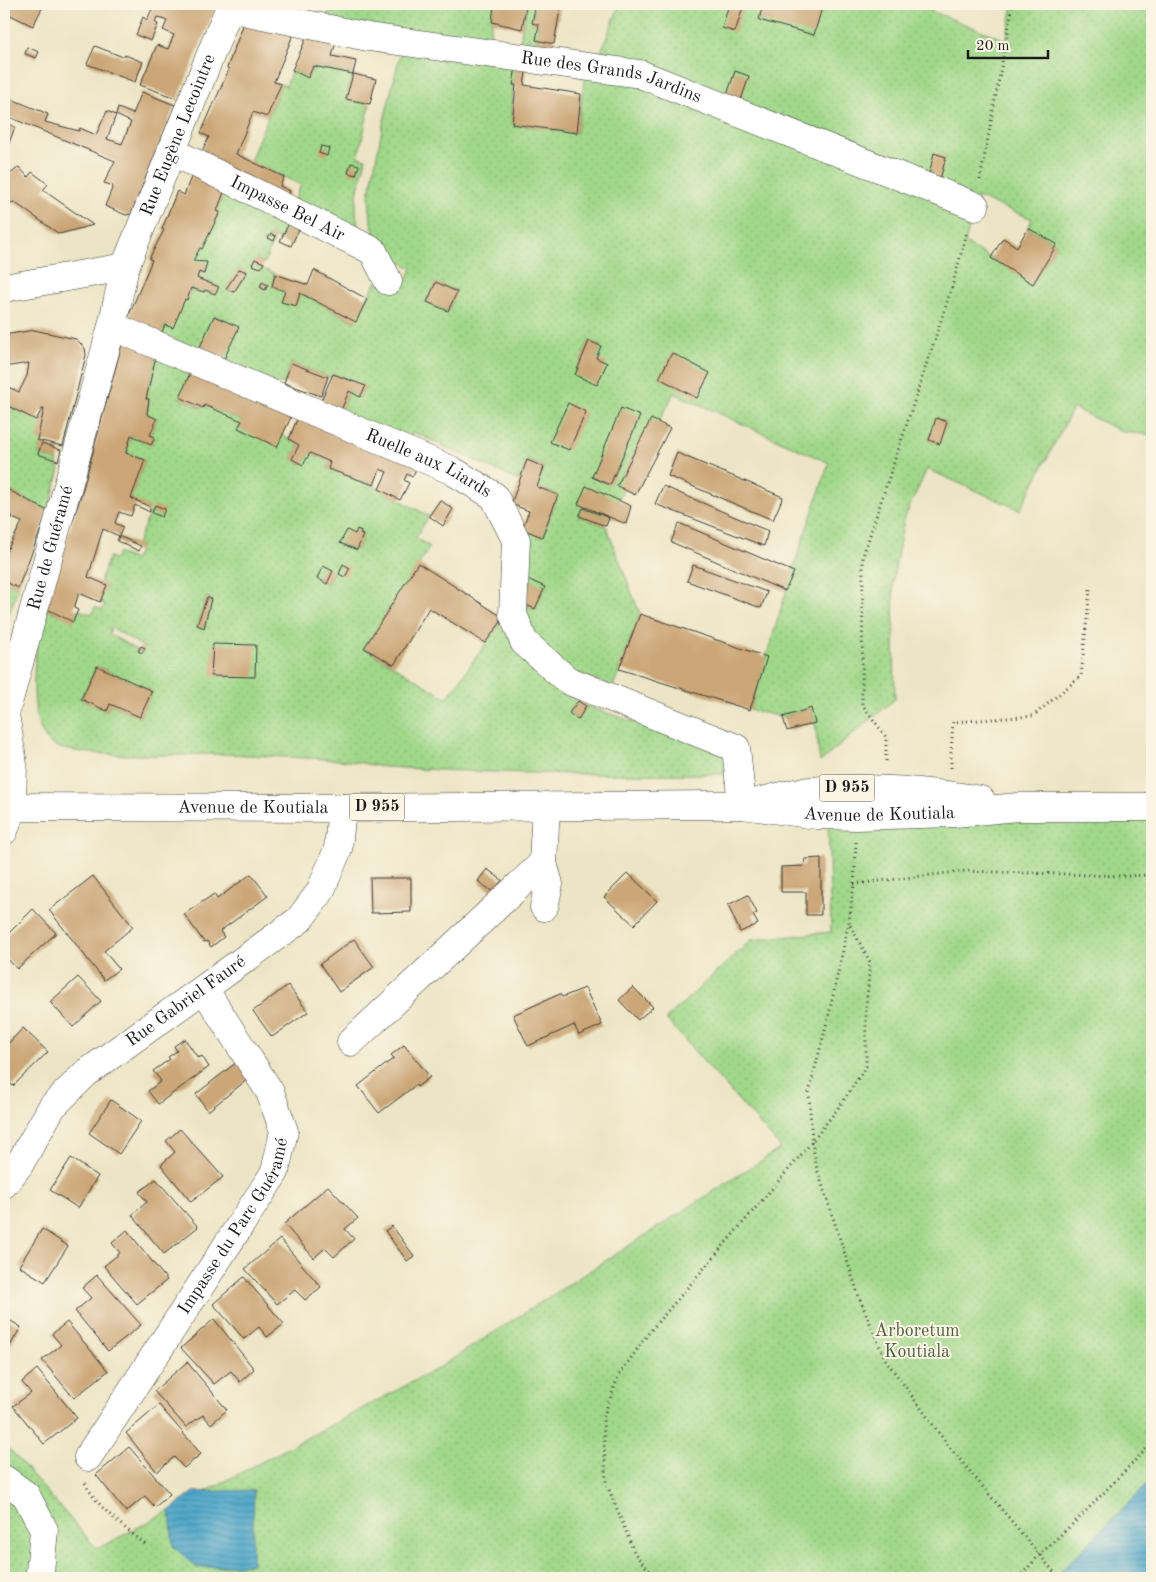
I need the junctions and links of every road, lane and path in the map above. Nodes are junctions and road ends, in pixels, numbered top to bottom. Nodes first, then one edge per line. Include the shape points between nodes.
1 (230, 6) edge
2 (172, 151) junction
3 (974, 206) dead end
4 (125, 267) junction
5 (388, 281) dead end
6 (4, 288) edge
7 (112, 326) junction
8 (922, 378) dead end
9 (1090, 589) dead end
10 (886, 761) dead end
11 (953, 796) junction
12 (546, 806) junction
13 (742, 806) junction
14 (1018, 807) junction
15 (1152, 807) edge
16 (342, 808) junction
17 (6, 815) edge
18 (856, 834) dead end
19 (543, 863) junction
20 (1152, 875) edge
21 (854, 884) junction
22 (544, 907) dead end
23 (848, 922) junction
24 (204, 989) junction
25 (351, 1042) dead end
26 (812, 1142) junction
27 (4, 1184) edge
28 (1152, 1443) edge
29 (88, 1457) joint
30 (4, 1479) edge
31 (147, 1546) dead end
32 (1039, 1555) junction
33 (40, 1572) dead end
34 (656, 1578) edge
35 (1019, 1578) edge
36 (1059, 1578) edge

1 - 2 street, Rue Eugène Lecointre
1 - 3 street, Rue des Grands Jardins via 368,37 640,74
2 - 4 street, Rue Eugène Lecointre
2 - 5 street, Impasse Bel Air via 373,252
4 - 6 street
4 - 7 street, Rue de Guéramé
7 - 13 street, Ruelle aux Liards via 451,470 494,496 516,540 512,614 524,642 567,680 736,748
7 - 17 street, Rue de Guéramé via 5,714 13,765
8 - 10 path via 863,556 862,704 886,737
9 - 11 path via 1081,676 1033,716 953,722 950,753
11 - 13 street, Avenue de Koutiala / D 955 via 854,788 798,793
11 - 14 street, Avenue de Koutiala / D 955
12 - 13 street, Avenue de Koutiala / D 955
12 - 16 street, Avenue de Koutiala / D 955
12 - 19 street
13 - 14 street, Avenue de Koutiala / D 955 via 817,816 954,813
14 - 15 street, Avenue de Koutiala / D 955
16 - 17 street, Avenue de Koutiala / D 955
16 - 24 street, Rue Gabriel Fauré via 338,848 320,892 299,920
18 - 21 path
19 - 22 street via 549,884
19 - 25 street
20 - 21 path via 966,870
21 - 23 path
23 - 26 path via 829,1014 808,1092
23 - 26 path via 870,962 866,1066
24 - 27 street, Rue Gabriel Fauré via 85,1074 52,1107 19,1165
24 - 29 street, Impasse du Parc Guéramé via 270,1092 284,1132 275,1172
26 - 32 path via 859,1297 885,1359 947,1444
26 - 34 path via 646,1335 618,1377 603,1418 606,1482 635,1554
28 - 32 path
29 - 31 path via 82,1475 91,1496
30 - 33 street via 26,1495 44,1530
32 - 35 path
32 - 36 path

